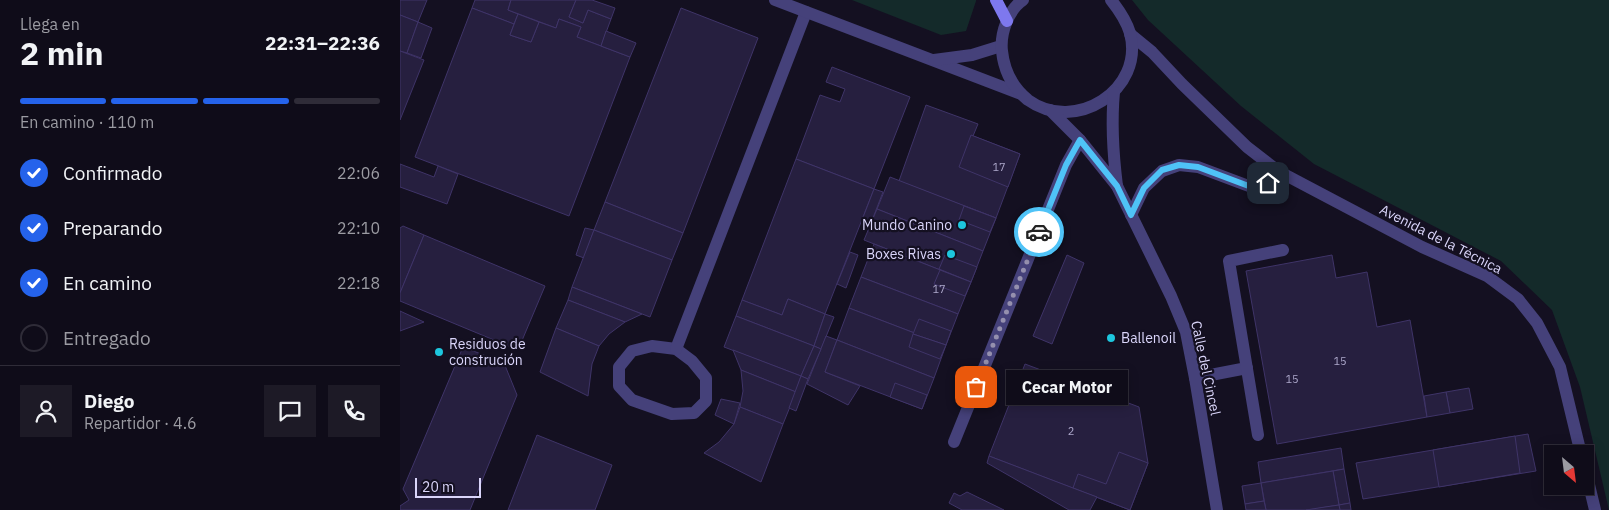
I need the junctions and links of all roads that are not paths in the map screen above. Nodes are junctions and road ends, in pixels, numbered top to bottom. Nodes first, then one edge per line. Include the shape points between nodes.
1 (776, 0) edge
2 (996, 0) edge
3 (1023, 0) edge
4 (1111, 0) edge
5 (806, 12) junction
6 (1007, 21) junction
7 (1130, 34) junction
8 (1001, 46) junction
9 (932, 61) junction
10 (1114, 92) junction
11 (1021, 94) junction
12 (1050, 110) junction
13 (1080, 140) junction
14 (1278, 171) junction
15 (1117, 186) junction
16 (1131, 215) junction
17 (1283, 250) dead end
18 (676, 349) junction
19 (1247, 368) junction
20 (1195, 378) junction
21 (1258, 435) dead end
22 (954, 442) dead end
23 (1579, 445) edge
24 (1591, 495) edge
25 (1217, 510) edge
26 (1595, 510) edge

1 - 5 street
2 - 6 main road
3 - 6 street
4 - 7 street via 1124,16
5 - 9 street
5 - 18 street
6 - 8 street
7 - 10 street via 1131,55 1125,75
7 - 14 street, Avenida de la Técnica via 1248,147
8 - 9 street via 972,55
8 - 11 street via 1003,64 1010,81
9 - 11 street
10 - 12 street via 1084,110
10 - 15 street via 1111,120
11 - 12 street
12 - 13 street
13 - 15 street
13 - 22 street via 1066,165
14 - 16 street via 1268,183 1254,188 1198,167 1179,165 1162,170 1144,188
14 - 23 street, Avenida de la Técnica via 1422,247 1487,276 1518,300 1537,323 1560,367
15 - 16 street, Calle del Cincel
16 - 20 street, Calle del Cincel via 1186,332
17 - 19 street via 1229,260
18 - 18 street via 652,346 632,351 619,367 619,386 632,400 672,414 694,413 706,401 706,378
19 - 20 street
19 - 21 street
20 - 25 street, Calle del Cincel
24 - 26 street

